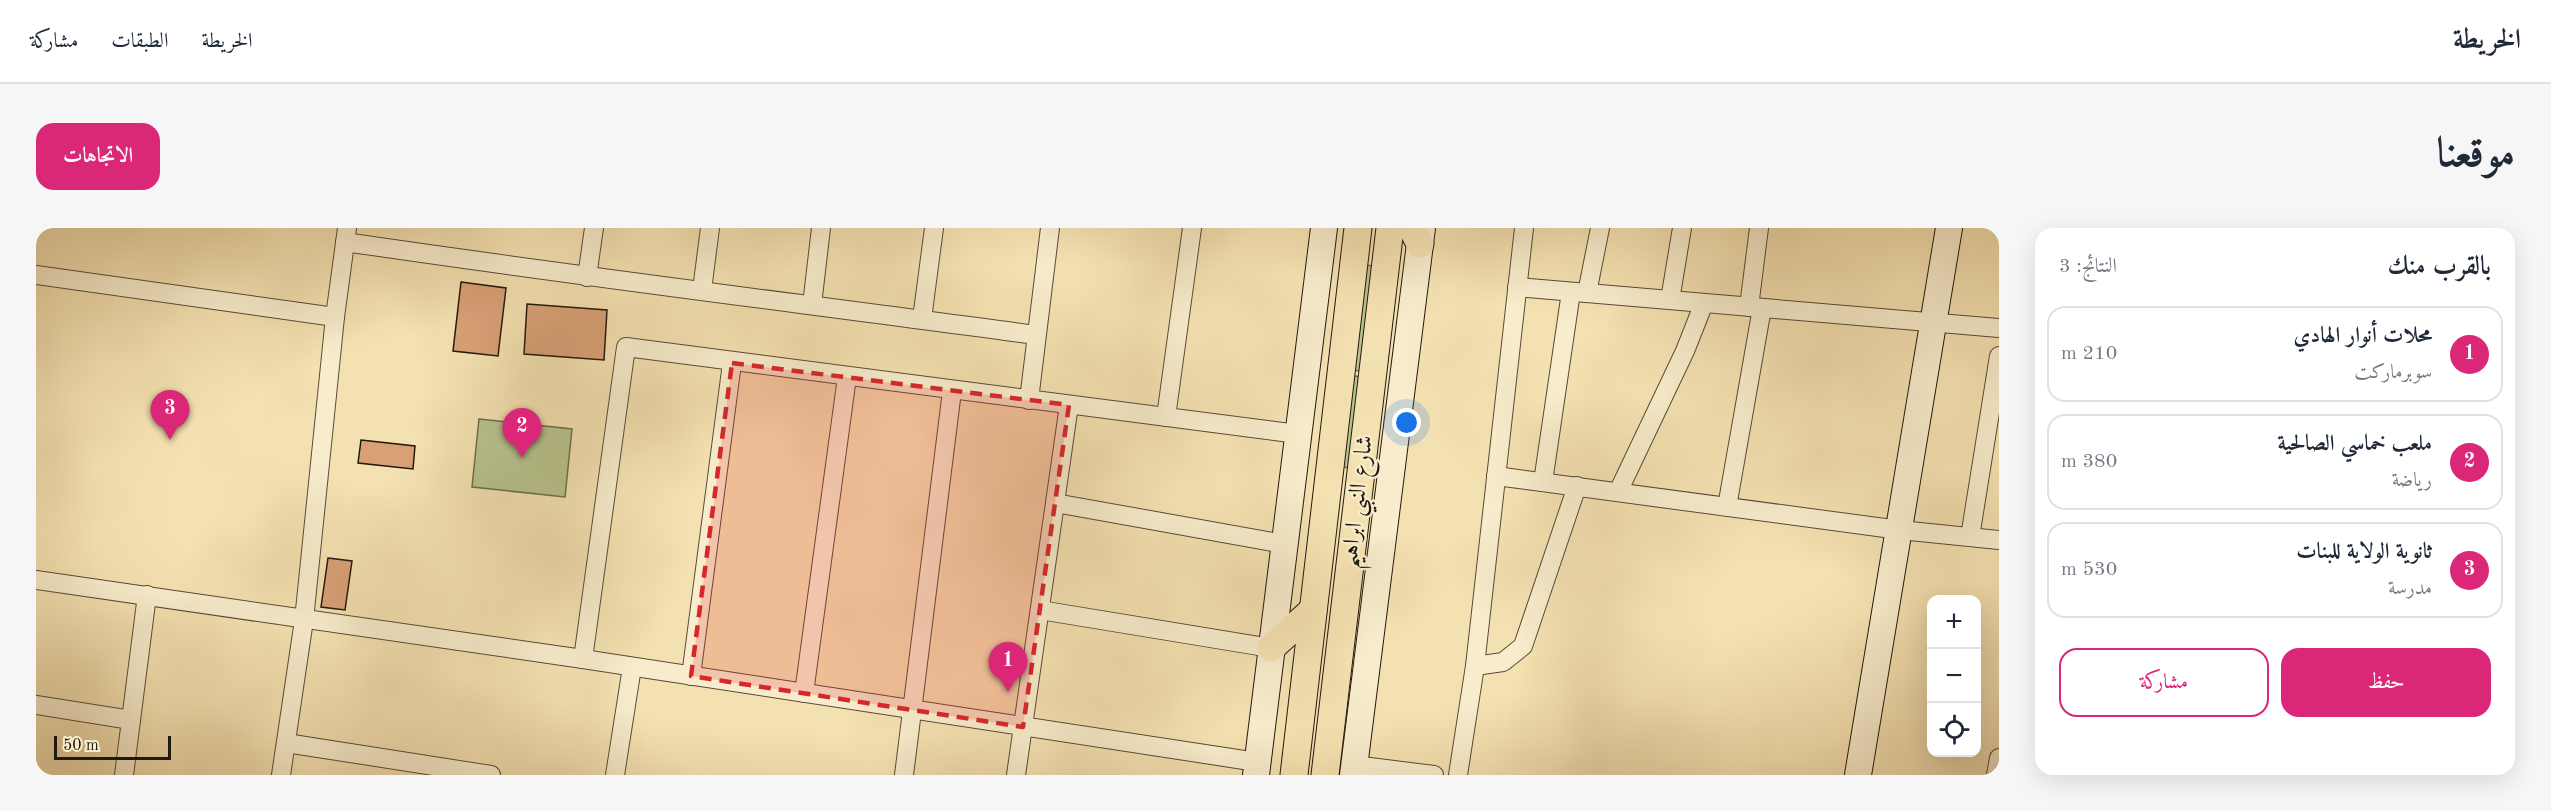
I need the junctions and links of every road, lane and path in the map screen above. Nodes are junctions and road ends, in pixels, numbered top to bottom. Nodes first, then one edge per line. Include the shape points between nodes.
1 (594, 228) edge
2 (710, 228) edge
3 (821, 228) edge
4 (934, 228) edge
5 (1050, 228) edge
6 (1192, 228) edge
7 (1324, 228) edge
8 (1358, 228) edge
9 (1390, 228) edge
10 (1524, 228) edge
11 (1600, 228) edge
12 (1682, 228) edge
13 (1759, 228) edge
14 (1949, 228) edge
15 (1418, 233) edge
16 (346, 235) edge
17 (36, 275) edge
18 (587, 278) junction
19 (1517, 287) junction
20 (702, 290) junction
21 (1579, 292) junction
22 (1670, 300) junction
23 (1704, 303) junction
24 (812, 305) junction
25 (1755, 308) junction
26 (335, 317) junction
27 (922, 320) junction
28 (1934, 323) junction
29 (1999, 328) edge
30 (1036, 335) junction
31 (1999, 356) edge
32 (732, 363) junction
33 (847, 377) junction
34 (952, 391) junction
35 (1029, 400) junction
36 (1069, 405) junction
37 (1166, 417) junction
38 (1298, 434) junction
39 (1496, 476) junction
40 (1543, 482) junction
41 (1577, 486) junction
42 (1618, 492) junction
43 (1055, 503) junction
44 (1727, 507) junction
45 (1900, 530) junction
46 (1970, 537) junction
47 (1999, 540) edge
48 (1284, 544) junction
49 (36, 580) edge
50 (147, 595) junction
51 (1313, 609) junction
52 (1040, 610) junction
53 (304, 620) junction
54 (1271, 648) junction
55 (583, 659) junction
56 (1476, 666) junction
57 (632, 667) junction
58 (691, 676) junction
59 (804, 693) junction
60 (36, 705) edge
61 (911, 710) junction
62 (131, 720) junction
63 (1023, 727) junction
64 (286, 743) junction
65 (1999, 758) edge
66 (1256, 768) edge
67 (1353, 770) edge
68 (124, 775) edge
69 (281, 775) edge
70 (491, 775) edge
71 (615, 775) edge
72 (904, 775) edge
73 (1016, 775) edge
74 (1294, 775) edge
75 (1325, 775) edge
76 (1434, 775) edge
77 (1458, 775) edge
78 (1858, 775) edge
79 (1996, 775) edge

1 - 18 street
2 - 20 street
3 - 24 street
4 - 27 street
5 - 30 street
6 - 37 street
7 - 38 street
8 - 51 main road, شارع النبي ابراهيم
9 - 75 main road, شارع النبي ابراهيم
10 - 19 street
11 - 21 street
12 - 22 street
13 - 25 street
14 - 28 street
15 - 67 street
16 - 18 street
16 - 26 street
17 - 26 street
18 - 20 street
19 - 21 street
19 - 39 street
20 - 24 street
21 - 22 street
21 - 40 street
22 - 23 street
23 - 25 street
23 - 42 street via 1681,361
24 - 27 street
25 - 28 street
25 - 44 street
26 - 53 street
27 - 30 street
28 - 29 street
28 - 45 street
30 - 35 street
31 - 46 street
32 - 33 street
32 - 55 street via 626,347
32 - 58 street
33 - 34 street
33 - 59 street
34 - 35 street
34 - 61 street
35 - 36 street
36 - 37 street
36 - 43 street
37 - 38 street
38 - 48 street
39 - 40 street
39 - 56 street
40 - 41 street
41 - 42 street
41 - 56 street via 1523,646 1503,662
42 - 44 street
43 - 48 street
43 - 52 street
44 - 45 street
45 - 46 street
45 - 78 street
46 - 47 street
48 - 54 street
49 - 50 street
50 - 53 street
50 - 62 street
51 - 54 main road
51 - 74 main road, شارع النبي ابراهيم
52 - 54 street
52 - 63 street
53 - 55 street
53 - 64 street
54 - 66 street
55 - 57 street
56 - 77 street
57 - 58 street
57 - 71 street
58 - 59 street
59 - 61 street
60 - 62 street
61 - 63 street
61 - 72 street
62 - 68 street
63 - 66 street
63 - 73 street
64 - 69 street
64 - 70 street
65 - 79 street
67 - 76 street

